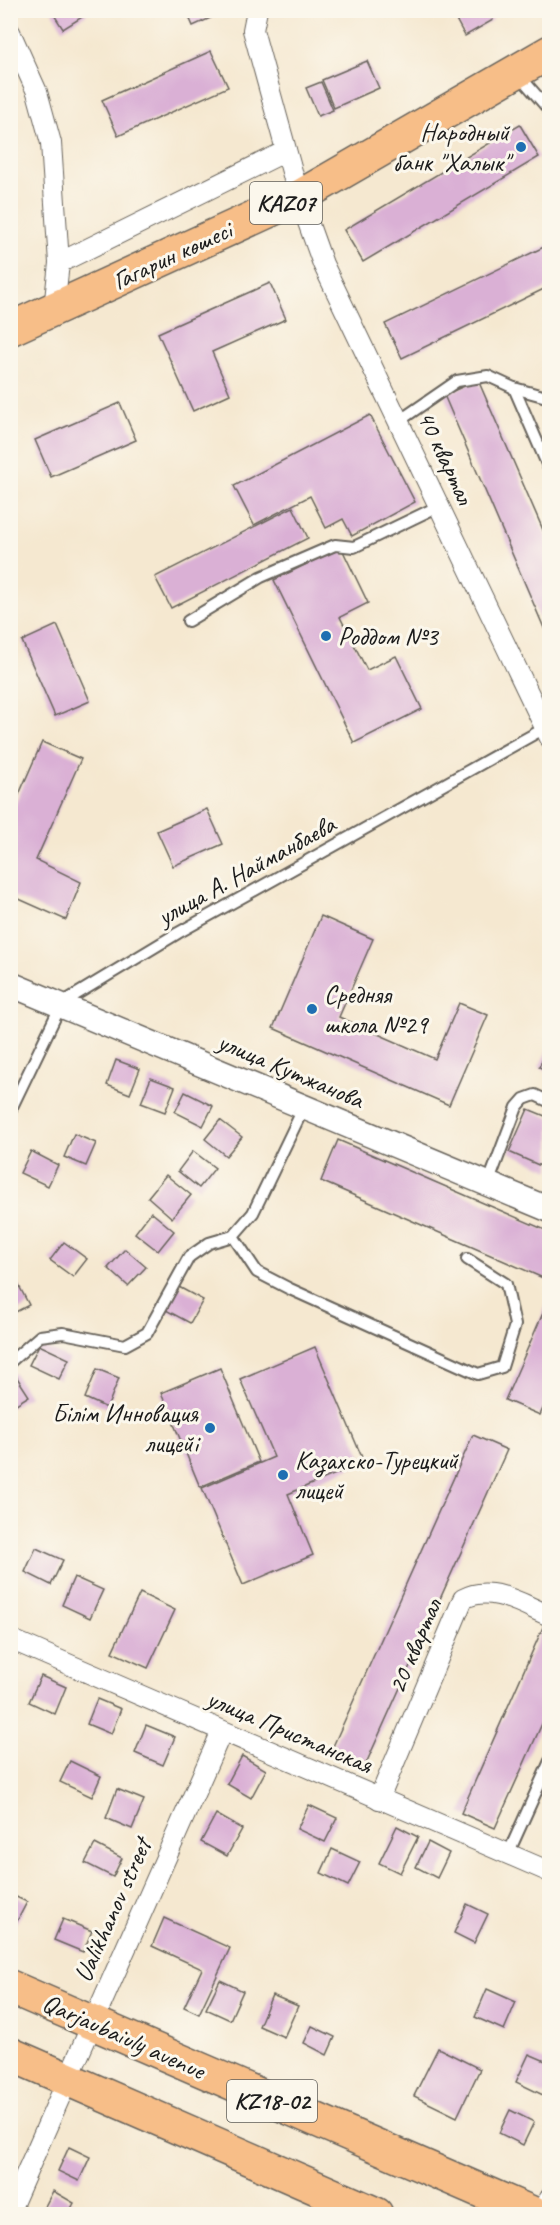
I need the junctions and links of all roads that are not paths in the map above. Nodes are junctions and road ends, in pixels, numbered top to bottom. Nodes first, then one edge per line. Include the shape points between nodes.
1 (257, 10) edge
2 (10, 32) edge
3 (549, 52) edge
4 (516, 72) junction
5 (549, 111) edge
6 (286, 151) junction
7 (299, 197) junction
8 (59, 263) junction
9 (54, 309) junction
10 (10, 328) edge
11 (514, 388) junction
12 (549, 398) edge
13 (399, 422) junction
14 (549, 471) edge
15 (440, 506) junction
16 (188, 621) dead end
17 (548, 726) edge
18 (10, 984) edge
19 (62, 1003) junction
20 (549, 1102) edge
21 (304, 1107) junction
22 (10, 1111) edge
23 (487, 1184) junction
24 (549, 1210) edge
25 (233, 1236) junction
26 (466, 1259) dead end
27 (10, 1362) edge
28 (549, 1616) edge
29 (10, 1639) edge
30 (222, 1731) junction
31 (549, 1761) edge
32 (379, 1799) junction
33 (508, 1854) junction
34 (549, 1872) edge
35 (10, 1987) edge
36 (92, 2022) junction
37 (10, 2054) edge
38 (69, 2080) junction
39 (549, 2198) edge
40 (10, 2210) edge
41 (376, 2214) edge
42 (534, 2214) edge
43 (542, 2214) edge

1 - 6 street, 40 квартал via 253,30
2 - 8 street via 37,92 51,143
3 - 4 highway, Гагарин көшесі / KAZ07
4 - 5 lane
4 - 7 highway, Гагарин көшесі / KAZ07
6 - 7 street, 40 квартал
6 - 8 street
7 - 9 highway, Гагарин көшесі / KAZ07
7 - 13 street, 40 квартал via 323,264
8 - 9 street
9 - 10 highway, Гагарин көшесі / KAZ07
11 - 12 lane
11 - 13 lane via 488,376 457,381
11 - 14 lane
13 - 15 street, 40 квартал
15 - 16 lane via 354,548 335,545 261,578
15 - 17 street, 40 квартал
17 - 19 lane, улица А. Найманбаева via 178,933
18 - 19 street, улица Кутжанова
19 - 21 street, улица Кутжанова
19 - 22 lane
20 - 23 lane via 535,1095 517,1107
21 - 23 street, улица Кутжанова
21 - 25 lane via 253,1213
23 - 24 street, улица Кутжанова
25 - 26 lane via 257,1272 478,1374 502,1367 515,1326 506,1284
25 - 27 lane via 209,1243 189,1257 147,1333 125,1345 63,1333 40,1336
28 - 32 street, 20 квартал via 498,1594 472,1594 463,1599
29 - 30 street, улица Пристанская
30 - 32 street, улица Пристанская
30 - 36 street, Ualikhanov street
31 - 33 lane
32 - 33 street, улица Пристанская
33 - 34 street, улица Пристанская
35 - 36 highway, Qarjaubaiuly avenue / KZ18-02
36 - 38 street, Ualikhanov street
36 - 42 highway, Qarjaubaiuly avenue / KZ18-02
37 - 38 highway, KZ18-02
38 - 40 street, Ualikhanov street
38 - 41 highway, KZ18-02
39 - 43 street

